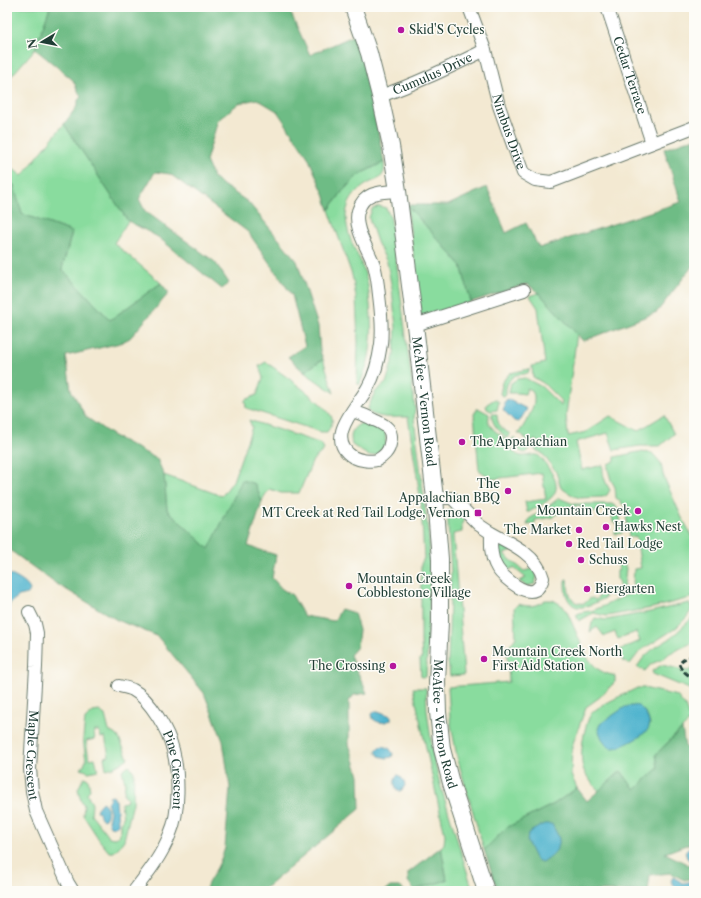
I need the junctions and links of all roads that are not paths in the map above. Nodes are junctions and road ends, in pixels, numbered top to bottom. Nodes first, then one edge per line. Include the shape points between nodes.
1 (353, 7) edge
2 (469, 7) edge
3 (607, 7) edge
4 (485, 50) junction
5 (380, 96) junction
6 (694, 126) edge
7 (652, 143) junction
8 (398, 191) junction
9 (524, 290) dead end
10 (415, 325) junction
11 (352, 411) junction
12 (435, 498) junction
13 (491, 533) junction
14 (29, 612) dead end
15 (119, 686) dead end
16 (72, 891) edge
17 (134, 891) edge
18 (486, 891) edge

1 - 5 main road, McAfee - Vernon Road via 370,53
2 - 4 street, Nimbus Drive
3 - 7 street, Cedar Terrace
4 - 5 street, Cumulus Drive
4 - 7 street, Nimbus Drive via 499,106 523,173 535,180 551,182
5 - 8 main road, McAfee - Vernon Road
6 - 7 street, Nimbus Drive
8 - 10 main road, McAfee - Vernon Road
8 - 11 street via 372,194 363,201 358,212 358,224 377,278 382,343 370,383
9 - 10 street
10 - 12 main road, McAfee - Vernon Road
11 - 11 street via 341,435 346,450 357,459 378,460 389,449 391,440 387,426
12 - 13 street via 452,498 479,525
12 - 18 main road, McAfee - Vernon Road via 440,560 437,682 442,749
13 - 13 street via 492,557 501,574 521,589 535,590 543,578 540,567 524,553
14 - 16 street, Maple Crescent via 37,632 30,769 32,791 36,811
15 - 17 street, Pine Crescent via 133,690 154,710 173,749 176,772 176,812 171,833 161,854

